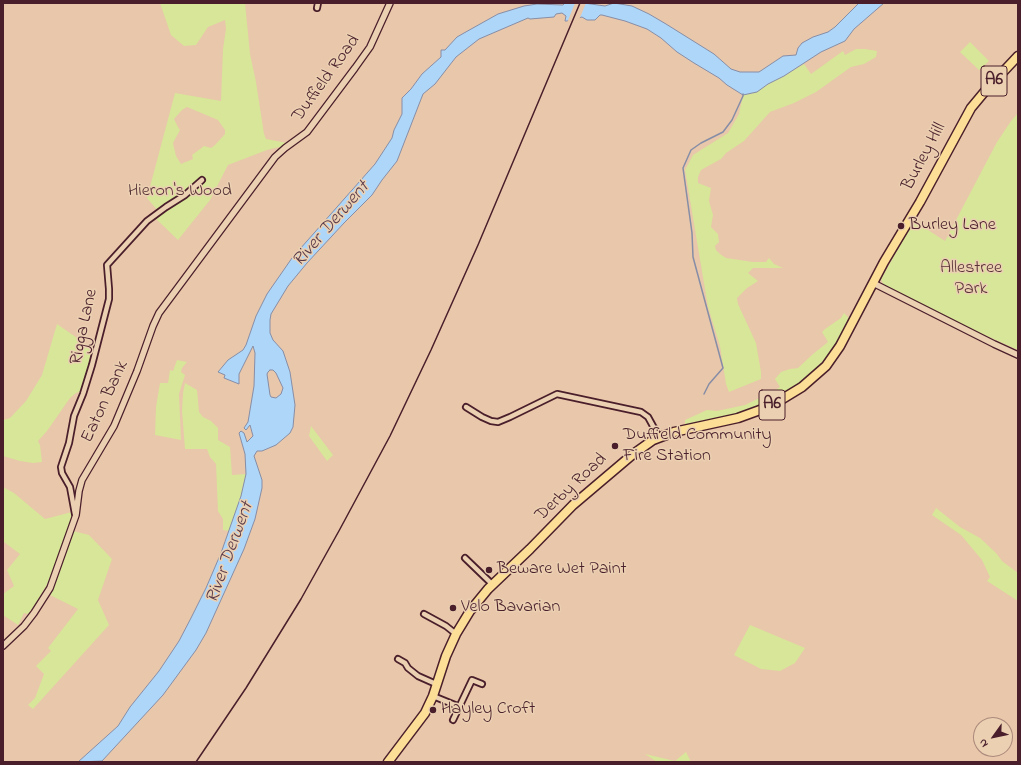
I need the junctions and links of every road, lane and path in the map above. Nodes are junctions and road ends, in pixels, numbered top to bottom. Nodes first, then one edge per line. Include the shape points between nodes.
1 (390, 3) edge
2 (1018, 56) edge
3 (258, 179) joint
4 (202, 180) dead end
5 (873, 283) junction
6 (1018, 355) edge
7 (466, 407) dead end
8 (659, 438) junction
9 (76, 516) junction
10 (465, 558) dead end
11 (492, 584) junction
12 (424, 614) dead end
13 (456, 634) junction
14 (3, 646) edge
15 (398, 659) dead end
16 (436, 684) junction
17 (482, 684) dead end
18 (432, 696) junction
19 (460, 707) junction
20 (453, 720) dead end
21 (388, 762) edge

1 - 3 street, Duffield Road via 370,47 311,127 279,152
2 - 5 highway, Burley Hill / A6 via 971,108
3 - 9 street, Eaton Bank via 156,318 114,426 82,480
4 - 9 street, Rigga Lane via 148,221 107,265 109,299 92,366 74,416 61,467 70,487
5 - 6 street
5 - 8 highway, Derby Road / A6 via 836,353 820,372 802,387 779,401 745,416 680,430
7 - 8 street via 482,417 498,422 557,394 641,412 648,417
8 - 11 highway, Derby Road / A6 via 640,449 601,480
9 - 14 street, Eaton Bank via 58,570 44,598 26,623
10 - 11 street
11 - 13 highway, Derby Road / A6 via 470,611
12 - 13 street
13 - 16 highway, Derby Road / A6
15 - 16 street via 418,676
16 - 18 highway, Derby Road / A6
17 - 19 street via 472,680
18 - 19 street
18 - 21 highway, Derby Road / A6 via 421,719
19 - 20 street

